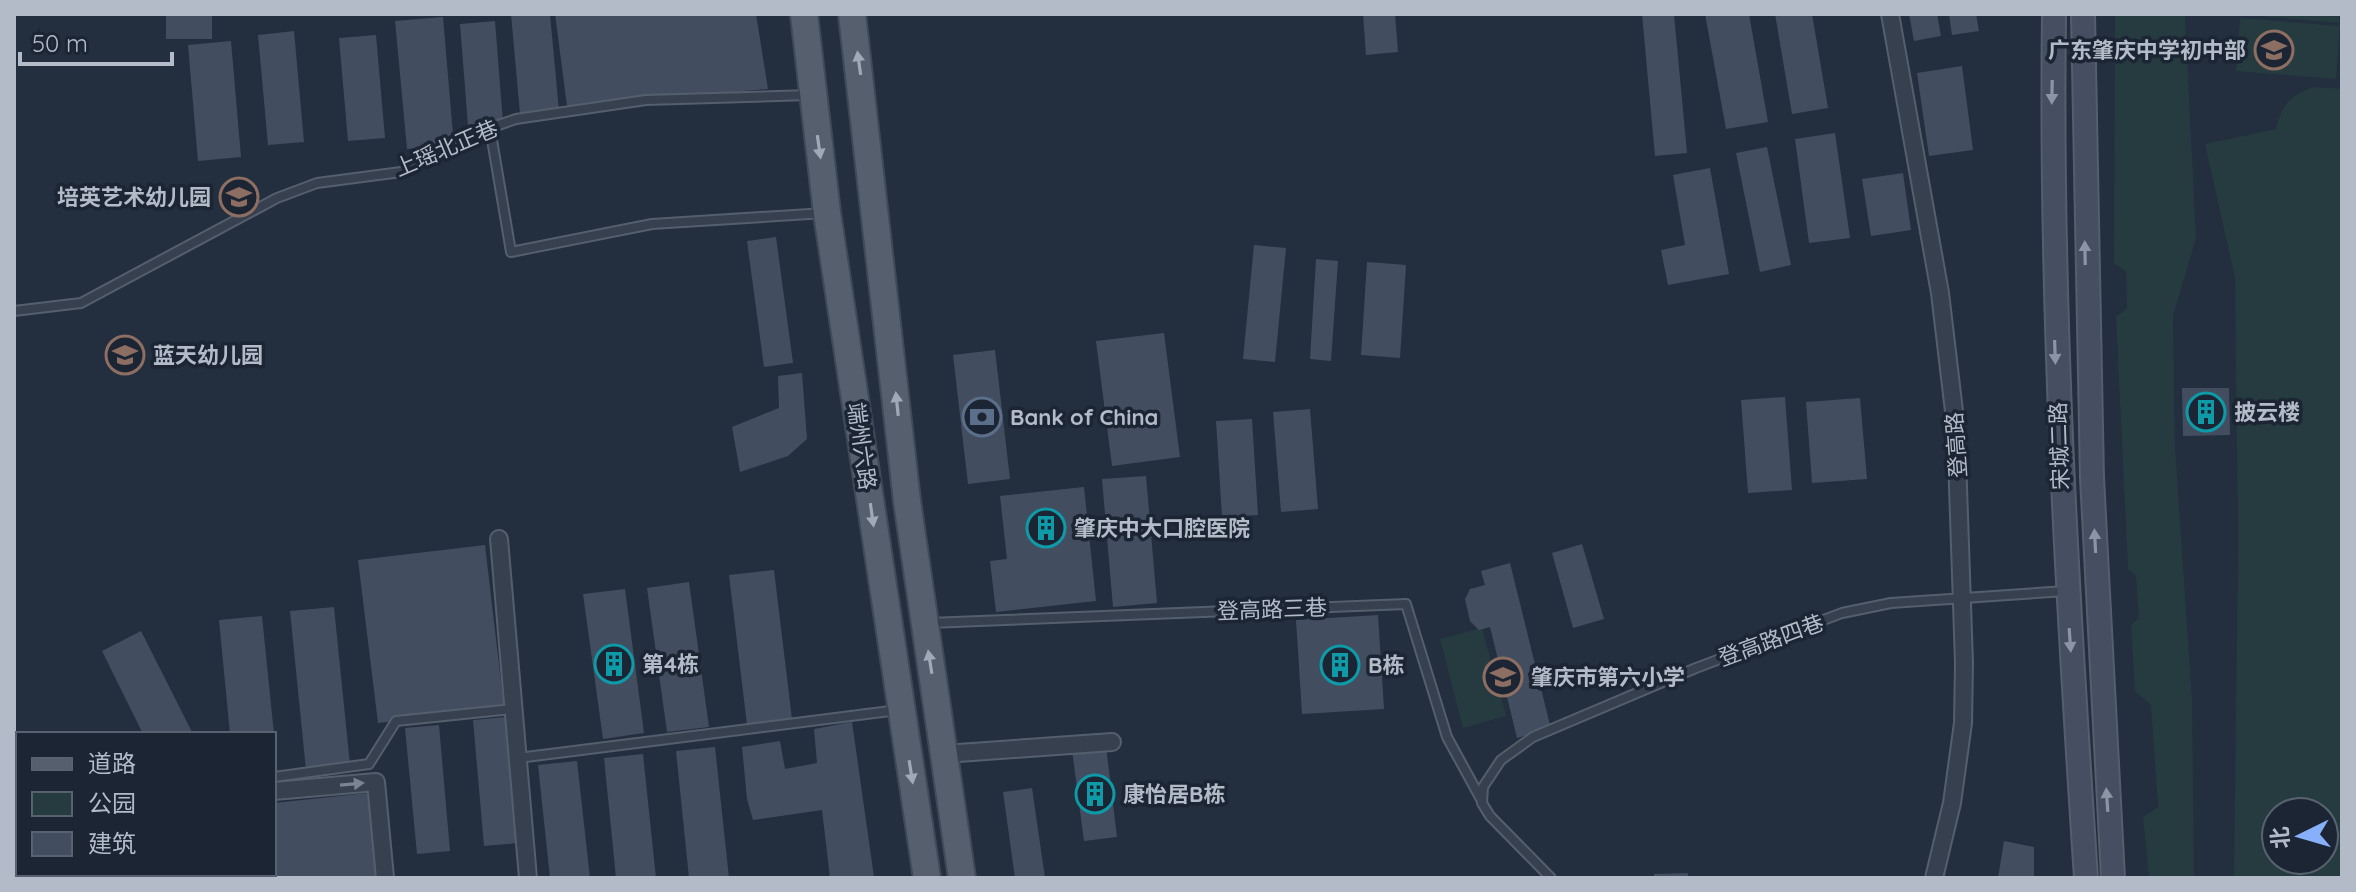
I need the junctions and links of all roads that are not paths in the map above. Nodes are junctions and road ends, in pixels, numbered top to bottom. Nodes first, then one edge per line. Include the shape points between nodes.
1 (804, 14) edge
2 (852, 14) edge
3 (1890, 14) edge
4 (2054, 14) edge
5 (2083, 14) edge
6 (811, 95) junction
7 (490, 128) junction
8 (827, 213) junction
9 (14, 311) edge
10 (499, 539) dead end
11 (2067, 591) junction
12 (1963, 600) junction
13 (924, 623) junction
14 (513, 709) junction
15 (902, 709) junction
16 (1112, 742) dead end
17 (944, 754) junction
18 (518, 758) junction
19 (276, 777) edge
20 (276, 791) edge
21 (1482, 803) junction
22 (35, 876) edge
23 (14, 878) edge
24 (385, 878) edge
25 (528, 878) edge
26 (927, 878) edge
27 (962, 878) edge
28 (1551, 878) edge
29 (1934, 878) edge
30 (2086, 878) edge
31 (2113, 878) edge

1 - 6 main road, 端州六路
13 -> 2 main road, 端州六路
3 - 12 street, 登高路 via 1940,293 1956,428
4 -> 11 main road, 宋城二路 via 2051,175
31 -> 5 main road, 宋城二路 via 2091,462
6 - 7 lane, 上瑶北正巷 via 646,100 516,119
6 -> 8 main road, 端州六路
7 - 8 lane via 511,252 652,224
7 - 9 lane, 上瑶北正巷 via 401,172 317,183 277,198 81,303
8 -> 15 main road, 端州六路
10 - 14 street
11 - 12 lane, 登高路四巷
11 -> 30 main road, 宋城二路
12 - 21 lane, 登高路四巷 via 1891,603 1842,613 1696,668 1533,737 1501,760 1483,787
12 - 29 street, 登高路 via 1963,723
17 -> 13 main road, 端州六路
13 - 21 lane, 登高路三巷 via 1406,604 1447,737
14 - 18 street
14 - 19 lane via 396,721 369,764
15 - 18 lane
15 -> 26 main road, 端州六路
16 - 17 street
17 - 27 main road, 端州六路
18 - 25 street
20 -> 24 street via 376,782
21 - 28 lane
22 - 23 street

